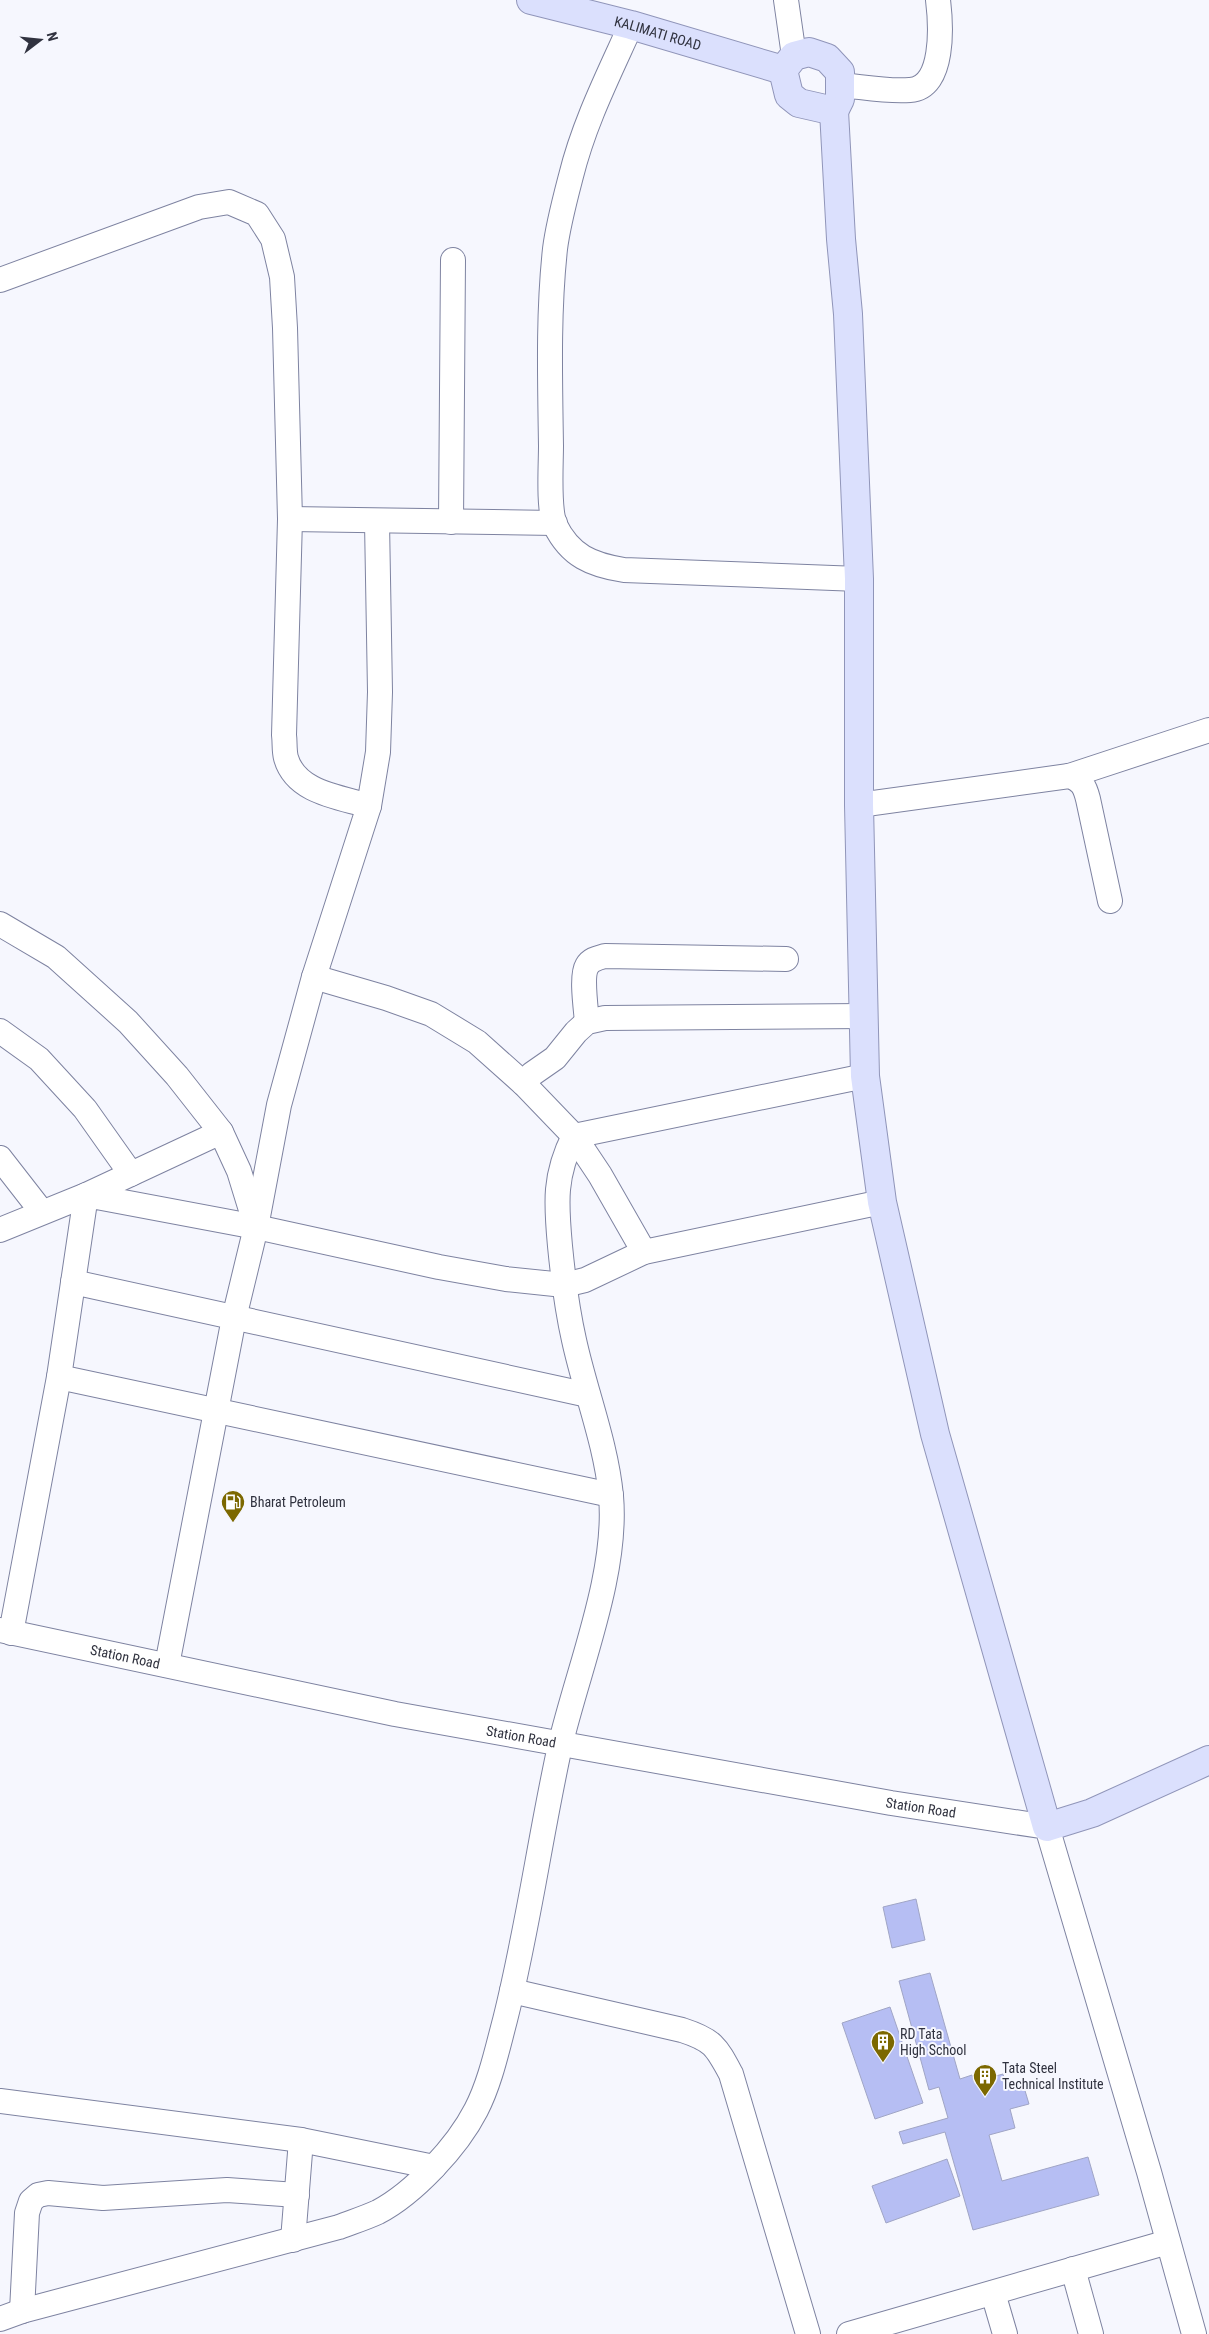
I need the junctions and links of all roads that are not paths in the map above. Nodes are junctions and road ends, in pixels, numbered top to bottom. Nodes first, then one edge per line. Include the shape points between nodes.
1 (531, 0) edge
2 (786, 0) edge
3 (938, 0) edge
4 (631, 25) junction
5 (788, 63) junction
6 (841, 85) junction
7 (834, 111) junction
8 (453, 260) dead end
9 (0, 280) edge
10 (290, 519) junction
11 (376, 522) junction
12 (451, 522) junction
13 (555, 523) junction
14 (859, 579) junction
15 (1209, 730) edge
16 (1069, 776) junction
17 (859, 805) junction
18 (368, 806) junction
19 (1110, 901) dead end
20 (0, 924) edge
21 (786, 959) dead end
22 (314, 977) junction
23 (865, 1016) junction
24 (587, 1022) junction
25 (0, 1031) edge
26 (865, 1076) junction
27 (524, 1084) junction
28 (220, 1132) junction
29 (574, 1136) junction
30 (0, 1158) edge
31 (131, 1174) junction
32 (86, 1195) junction
33 (882, 1202) junction
34 (42, 1212) junction
35 (256, 1228) junction
36 (0, 1230) edge
37 (644, 1252) junction
38 (73, 1282) junction
39 (564, 1285) junction
40 (234, 1318) junction
41 (59, 1377) junction
42 (588, 1395) junction
43 (217, 1410) junction
44 (611, 1495) junction
45 (5, 1631) edge
46 (167, 1665) junction
47 (560, 1745) junction
48 (1209, 1760) edge
49 (1047, 1827) junction
50 (512, 1991) junction
51 (0, 2101) edge
52 (301, 2140) junction
53 (434, 2167) junction
54 (297, 2195) junction
55 (293, 2240) junction
56 (1168, 2242) junction
57 (1072, 2269) junction
58 (993, 2293) junction
59 (22, 2311) junction
60 (0, 2319) edge
61 (898, 2327) edge
62 (808, 2334) edge
63 (848, 2334) edge
64 (1005, 2334) edge
65 (1091, 2334) edge
66 (1194, 2334) edge

1 - 4 main road, KALIMATI ROAD
2 - 5 street
3 - 6 street via 940,48 933,72 924,84 911,90
4 - 5 main road, KALIMATI ROAD
4 - 13 street via 596,103 575,165 555,248 550,332 551,487
5 - 6 main road via 809,52 827,58 840,72
5 - 7 main road via 789,95 799,103
6 - 7 main road via 840,99
7 - 14 main road via 848,314
8 - 12 street
9 - 10 street via 200,207 229,202 257,214 273,239 282,277
10 - 11 street
10 - 18 street via 286,759 310,788
11 - 12 street
11 - 18 street via 379,722 378,752
12 - 13 street
13 - 14 street via 582,558 600,566 624,570
14 - 17 main road
15 - 16 street
16 - 17 street
16 - 19 street via 1079,779 1085,788
17 - 23 main road
18 - 22 street
20 - 28 street via 56,957 128,1022 177,1076
21 - 24 street via 604,956 587,966
22 - 27 street via 431,1014 477,1042
22 - 35 street via 279,1105
23 - 24 street via 605,1018
23 - 26 main road
24 - 27 street via 555,1058 532,1074
25 - 31 street via 39,1059 86,1109
26 - 29 street
26 - 33 main road
27 - 29 street
28 - 31 street
28 - 35 street via 239,1171
29 - 37 street
29 - 39 street via 563,1156 557,1186
30 - 34 street
31 - 32 street
32 - 34 street
32 - 35 street
32 - 38 street
33 - 37 street
33 - 49 main road via 935,1434
34 - 36 street
35 - 39 street via 458,1270
35 - 40 street
37 - 39 street via 585,1280
38 - 40 street
38 - 41 street
39 - 42 street
40 - 42 street
40 - 43 street
41 - 43 street
41 - 45 street
42 - 44 street
43 - 44 street
43 - 46 street
44 - 47 street via 611,1527 603,1586
45 - 46 street, Station Road
46 - 47 street, Station Road via 395,1714
47 - 49 street, Station Road
47 - 50 street
48 - 49 main road via 1092,1812
49 - 56 street
50 - 53 street via 493,2065 477,2109 456,2142
50 - 62 street via 682,2030 701,2036 718,2048 731,2074
51 - 52 street
52 - 53 street
52 - 54 street
53 - 55 street via 379,2211
54 - 55 street
54 - 59 street via 227,2190 103,2198 38,2195 31,2201 28,2213
55 - 59 street
56 - 57 street
56 - 66 street
57 - 58 street
57 - 65 street
58 - 61 street
58 - 64 street
59 - 60 street
61 - 63 street

